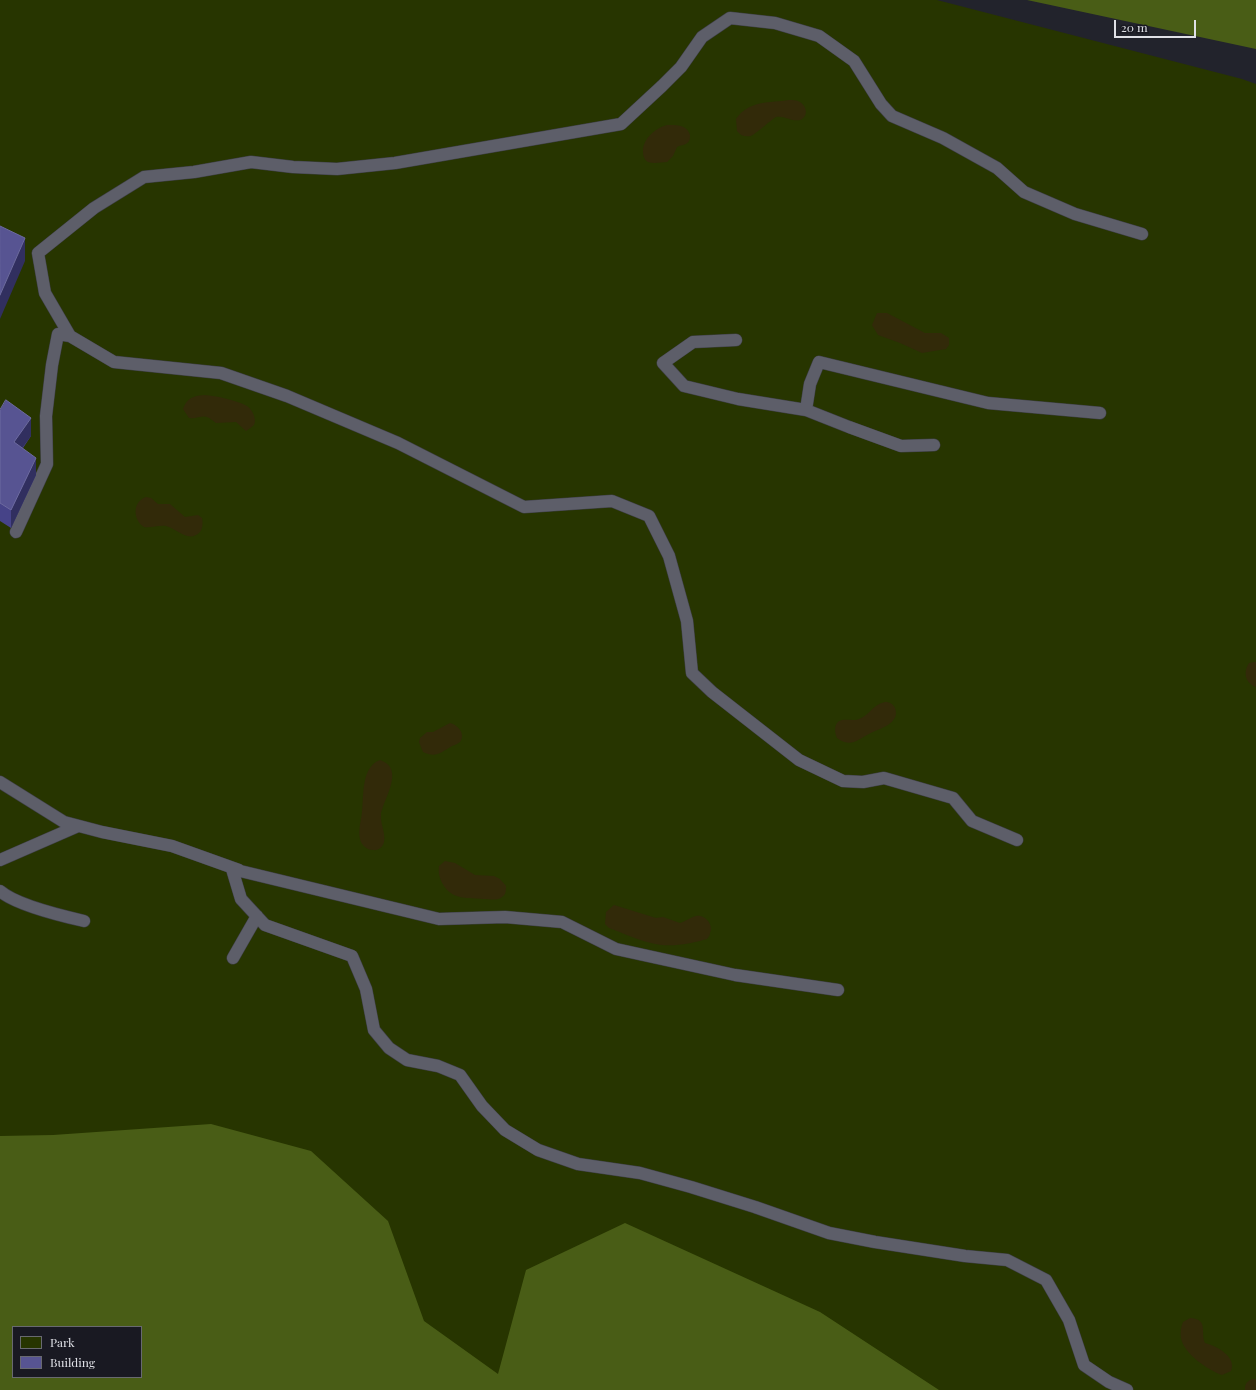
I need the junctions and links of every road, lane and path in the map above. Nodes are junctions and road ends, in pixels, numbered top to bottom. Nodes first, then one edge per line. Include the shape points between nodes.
1 (1142, 234) dead end
2 (70, 336) junction
3 (736, 340) dead end
4 (806, 410) junction
5 (1100, 413) dead end
6 (934, 445) dead end
7 (16, 532) dead end
8 (0, 782) edge
9 (78, 826) junction
10 (1017, 840) dead end
11 (0, 860) edge
12 (239, 870) junction
13 (0, 891) edge
14 (257, 916) junction
15 (84, 921) dead end
16 (233, 958) dead end
17 (838, 990) dead end
18 (1127, 1390) edge

1 - 2 lane via 1075,214 1024,192 997,168 943,138 892,116 881,104 854,61 819,36 774,23 730,18 702,37 681,67 621,124 395,163 337,169 251,162 144,177 94,208 38,253 45,293
2 - 7 lane via 58,334 46,416 47,464
2 - 10 lane via 114,362 221,373 287,396 398,443 524,507 612,501 649,516 670,556 687,621 692,673 712,692 799,760 843,781 863,782 884,778 953,798 972,821
3 - 4 lane via 693,342 663,363 684,386 738,399
4 - 5 lane via 810,384 819,362 988,403
4 - 6 lane via 901,446
8 - 9 lane via 64,822
9 - 11 lane
9 - 12 lane via 172,846
12 - 14 lane via 232,869 241,899
12 - 17 lane via 439,919 505,918 562,922 616,949 735,976
13 - 15 lane via 7,897 21,902
14 - 16 lane
14 - 18 lane via 265,925 352,956 366,989 374,1030 389,1048 407,1060 438,1066 460,1075 482,1106 505,1130 538,1150 578,1164 640,1173 669,1181 829,1233 1007,1260 1046,1280 1069,1320 1084,1365 1109,1382

